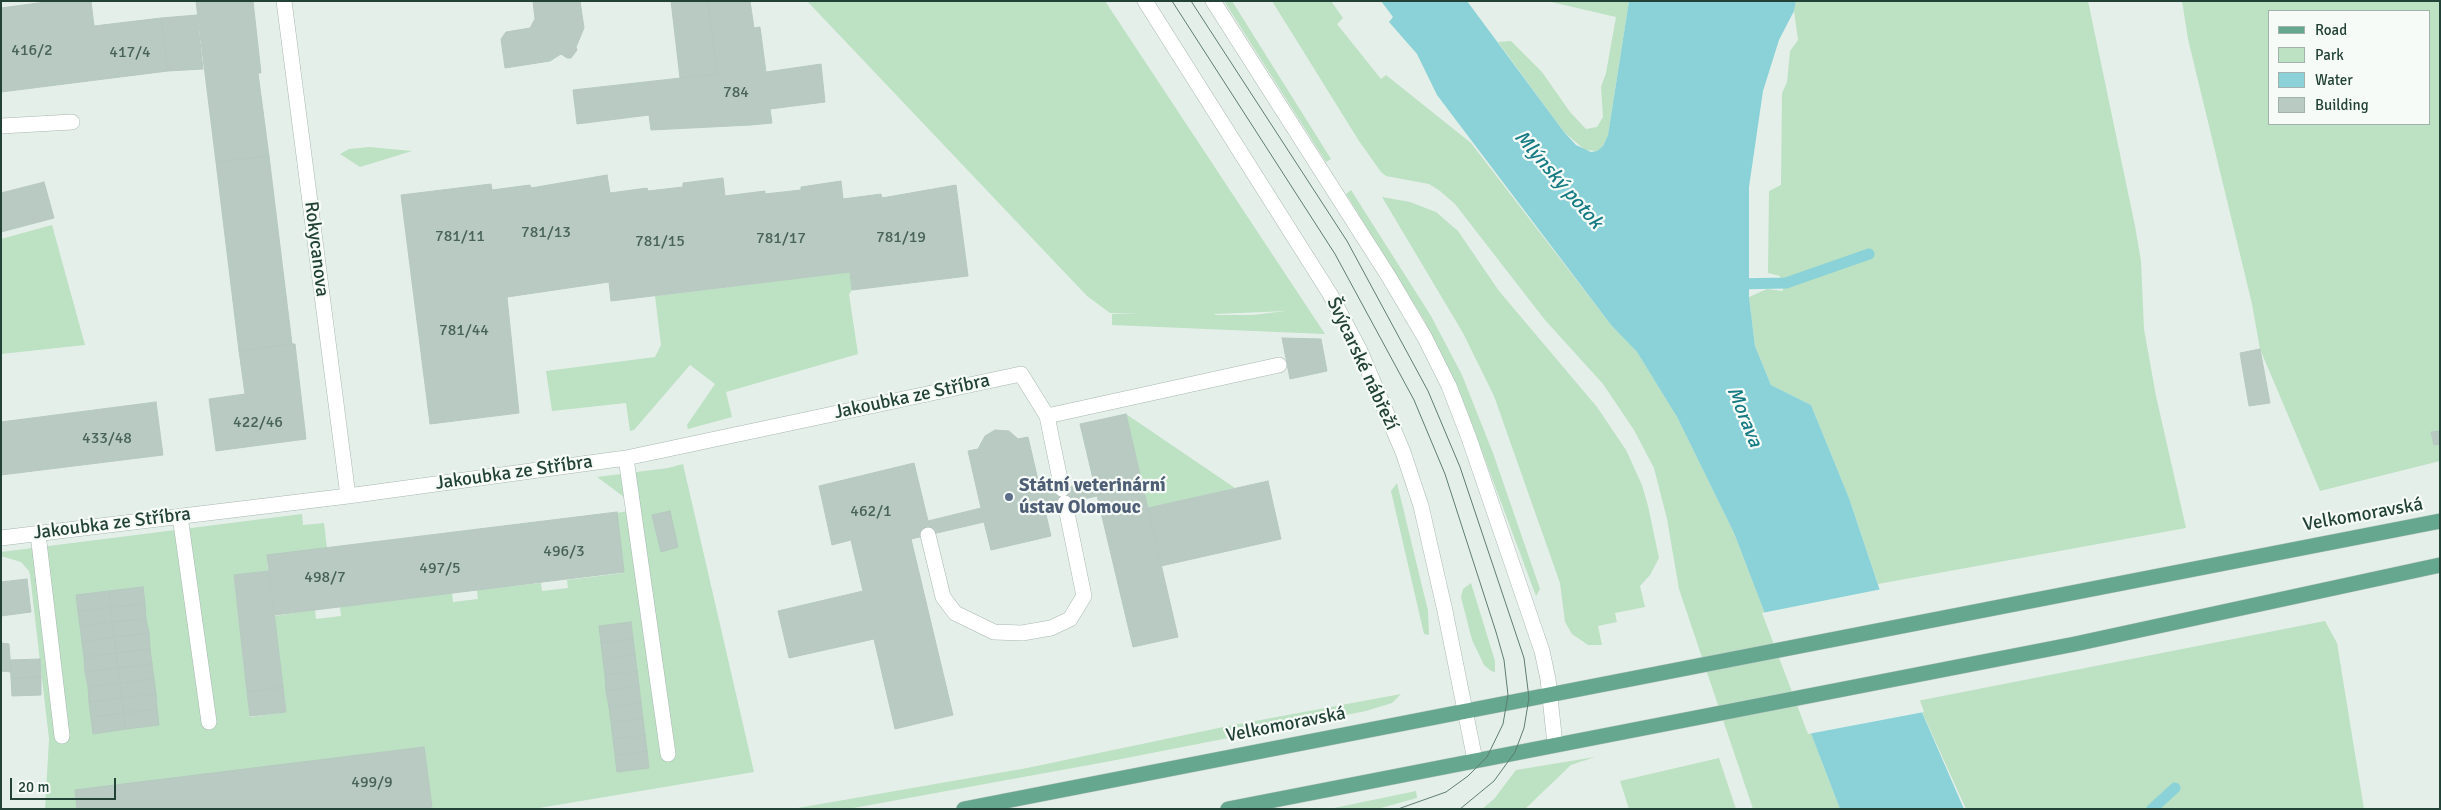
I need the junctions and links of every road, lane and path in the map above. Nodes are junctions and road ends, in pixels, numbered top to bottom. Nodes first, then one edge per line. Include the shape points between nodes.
1 (284, 1) edge
2 (1145, 1) edge
3 (1212, 1) edge
4 (72, 122) dead end
5 (1, 126) edge
6 (1279, 365) dead end
7 (1047, 416) junction
8 (626, 458) junction
9 (348, 496) junction
10 (180, 516) junction
11 (2440, 521) edge
12 (38, 534) junction
13 (928, 535) dead end
14 (1, 538) edge
15 (2440, 565) edge
16 (1550, 693) junction
17 (1466, 710) junction
18 (209, 722) dead end
19 (62, 736) dead end
20 (1555, 744) junction
21 (668, 754) dead end
22 (1475, 760) junction
23 (964, 809) edge
24 (1228, 809) edge

1 - 9 street, Rokycanova
2 - 17 street, Švýcarské nábřeží via 1330,294 1360,351 1403,452 1421,506
3 - 16 street via 1388,277 1438,363 1469,438 1529,610 1542,651
4 - 5 street
6 - 7 street
7 - 8 street, Jakoubka ze Stříbra via 1021,374
7 - 13 street via 1084,596 1070,619 1051,628 1022,633 994,632 954,613 943,597
8 - 9 street, Jakoubka ze Stříbra
8 - 21 street
9 - 10 street, Jakoubka ze Stříbra
10 - 12 street, Jakoubka ze Stříbra
10 - 18 street
11 - 16 main road, Velkomoravská
12 - 14 street, Jakoubka ze Stříbra
12 - 19 street
15 - 20 main road via 2066,646
16 - 17 main road, Velkomoravská
16 - 20 street
17 - 22 street, Švýcarské nábřeží
17 - 23 main road, Velkomoravská
20 - 22 main road
22 - 24 main road

